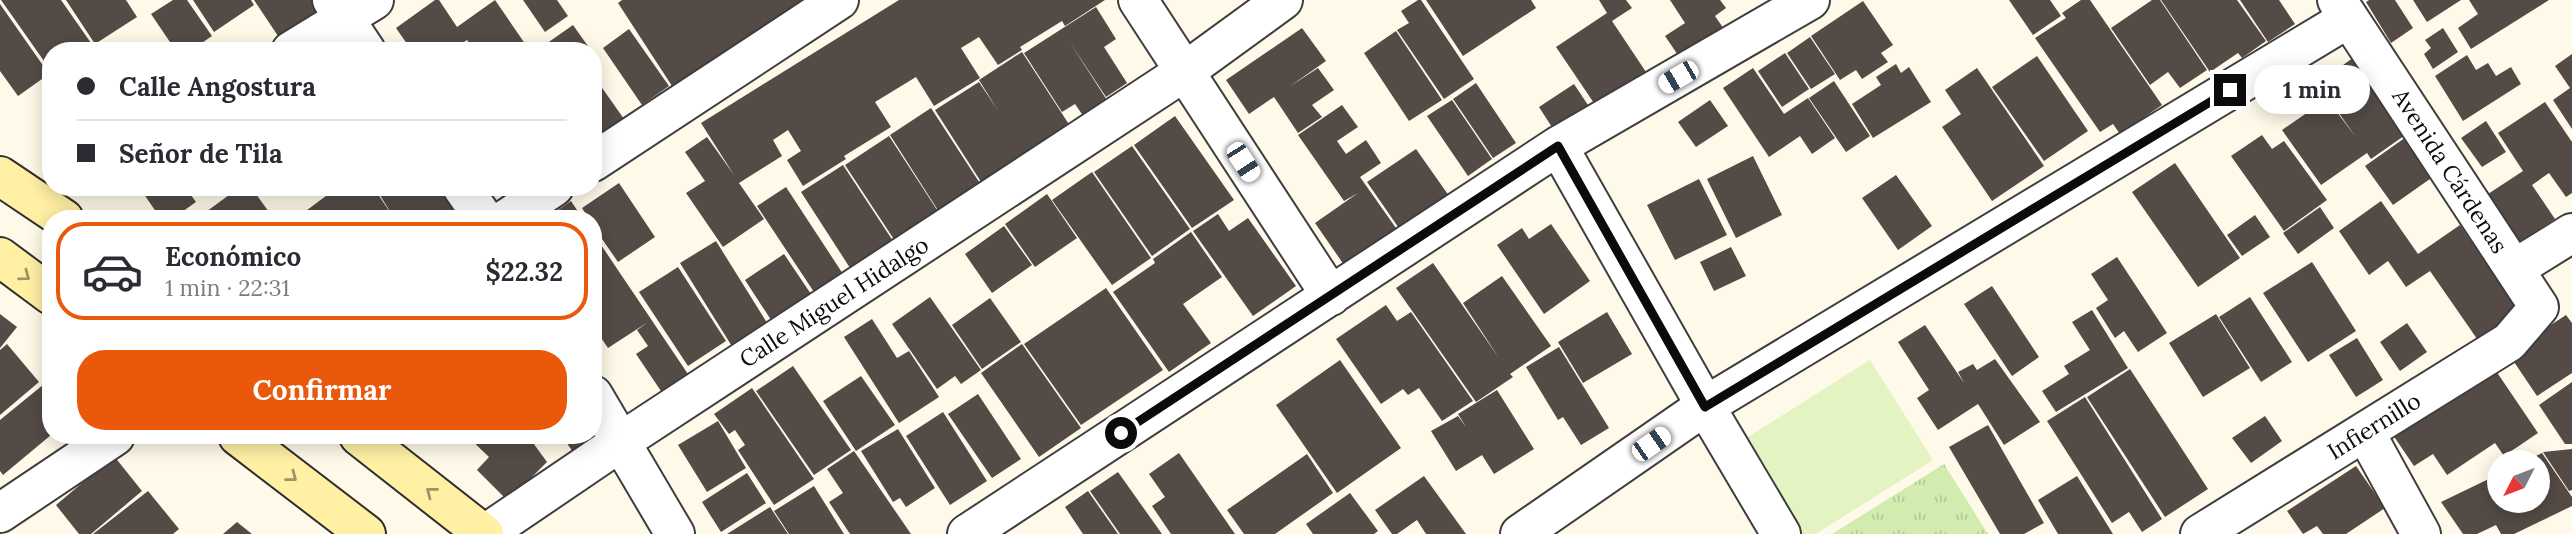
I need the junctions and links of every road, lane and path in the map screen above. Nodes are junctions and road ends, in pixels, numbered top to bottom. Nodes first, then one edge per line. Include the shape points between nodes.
1 (839, 0) edge
2 (1138, 0) edge
3 (1283, 0) edge
4 (1810, 0) edge
5 (350, 6) edge
6 (2343, 9) edge
7 (1768, 11) edge
8 (303, 42) edge
9 (363, 42) edge
10 (1184, 72) junction
11 (1558, 146) junction
12 (602, 156) edge
13 (0, 176) edge
14 (42, 196) edge
15 (540, 196) edge
16 (520, 210) edge
17 (2572, 233) edge
18 (0, 257) edge
19 (2514, 269) junction
20 (42, 288) edge
21 (1331, 296) junction
22 (2539, 307) joint
23 (1705, 407) junction
24 (602, 409) edge
25 (2365, 432) junction
26 (622, 441) junction
27 (104, 444) edge
28 (248, 444) edge
29 (369, 444) edge
30 (0, 513) edge
31 (366, 534) edge
32 (485, 534) edge
33 (675, 534) edge
34 (967, 534) edge
35 (1520, 534) edge
36 (1781, 534) edge
37 (2200, 534) edge
38 (2421, 534) edge

1 - 12 street
2 - 10 street
3 - 10 street, Calle Miguel Hidalgo
4 - 7 street
5 - 8 street
5 - 9 street
6 - 19 street, Avenida Cárdenas
6 - 23 street
7 - 11 street
10 - 21 street
10 - 26 street, Calle Miguel Hidalgo
11 - 21 street
11 - 23 street
13 - 14 main road
15 - 16 street
17 - 19 street
18 -> 20 main road
19 - 22 street, Avenida Cárdenas
21 - 34 street
22 - 25 street, Infiernillo via 2509,342
23 - 35 street
23 - 36 street
24 - 26 street
25 - 37 street, Infiernillo
25 - 38 street
26 - 32 street, Calle Miguel Hidalgo
26 - 33 street
27 - 30 street
28 -> 31 main road
32 -> 29 main road

